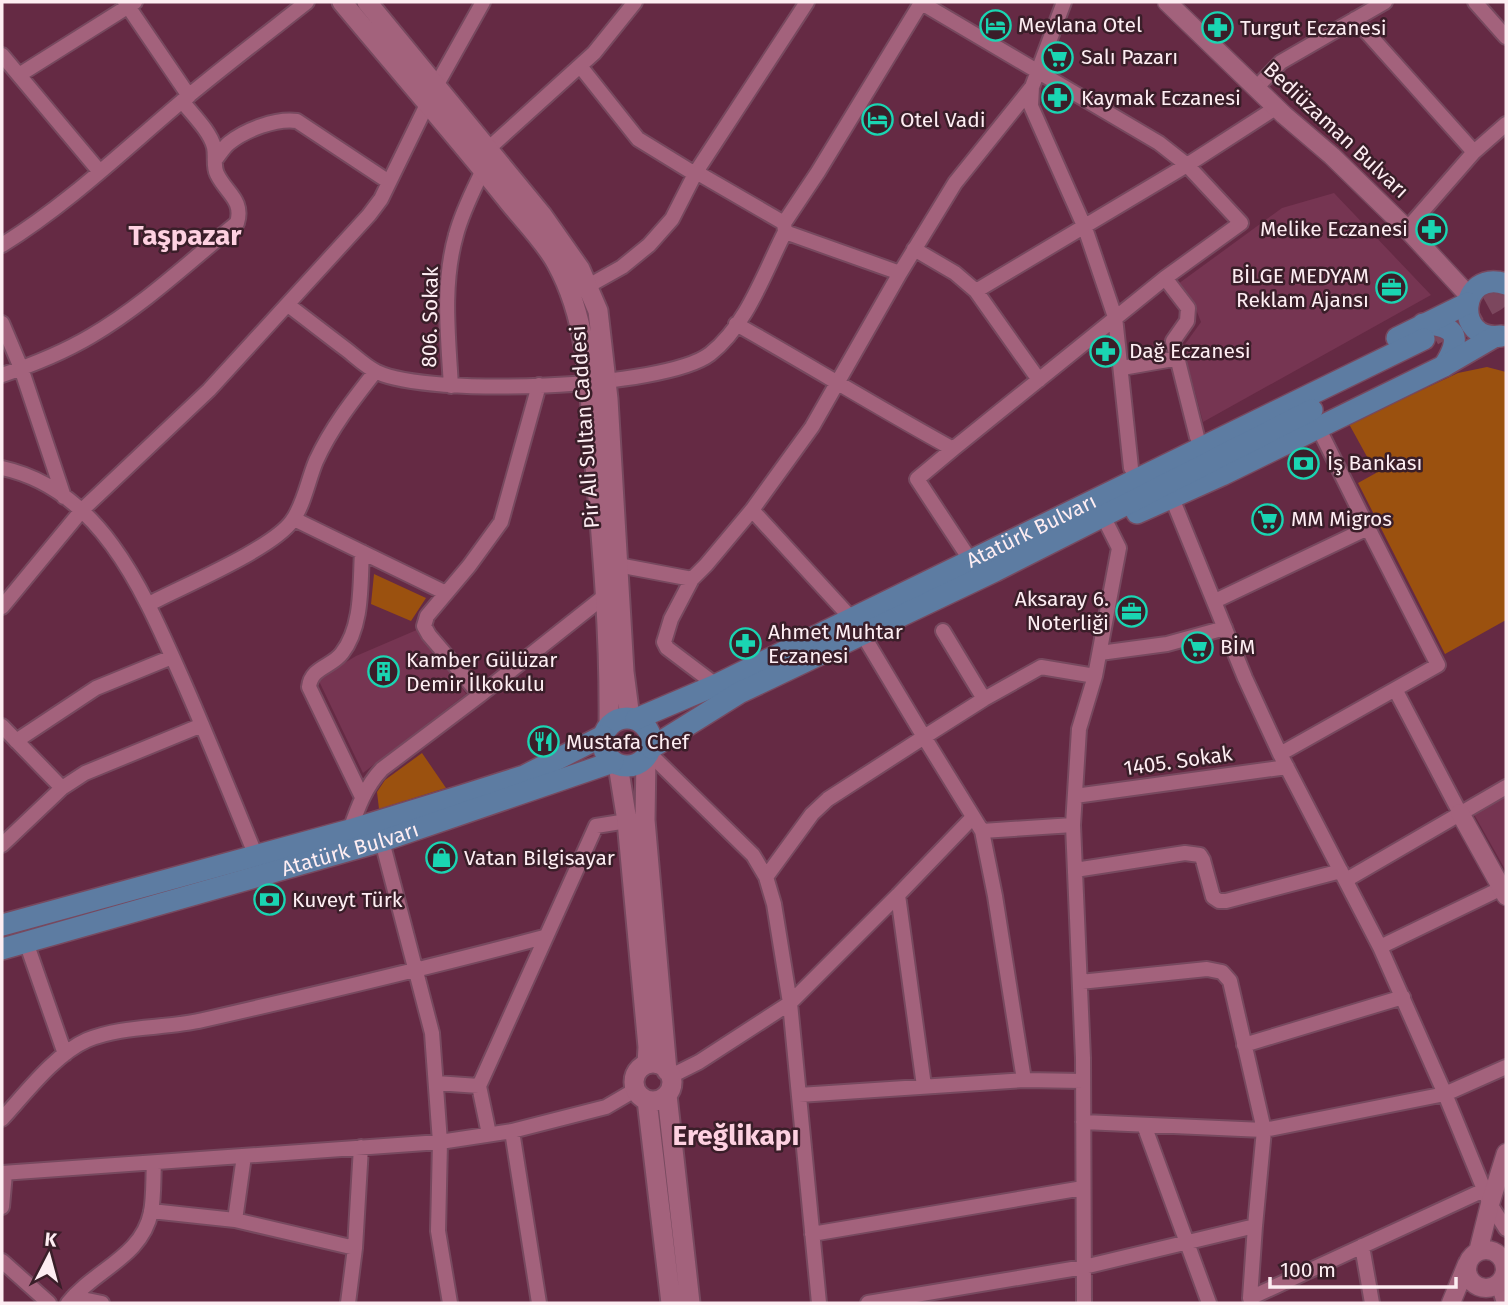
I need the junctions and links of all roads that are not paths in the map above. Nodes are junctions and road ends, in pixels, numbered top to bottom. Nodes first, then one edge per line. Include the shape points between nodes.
1 (307, 2) edge
2 (342, 2) edge
3 (367, 2) edge
4 (483, 2) edge
5 (635, 2) edge
6 (807, 2) edge
7 (920, 2) edge
8 (1064, 2) edge
9 (1167, 2) edge
10 (1385, 2) edge
11 (1475, 2) edge
12 (129, 3) edge
13 (1355, 19) junction
14 (1506, 37) edge
15 (2, 55) edge
16 (580, 66) junction
17 (1037, 70) junction
18 (19, 75) junction
19 (436, 86) junction
20 (1032, 87) junction
21 (1257, 87) junction
22 (186, 98) junction
23 (428, 106) junction
24 (1277, 107) junction
25 (1506, 124) edge
26 (488, 149) junction
27 (1474, 152) junction
28 (215, 160) junction
29 (1187, 165) junction
30 (483, 170) junction
31 (100, 172) junction
32 (696, 173) junction
33 (389, 182) junction
34 (784, 228) junction
35 (1085, 228) junction
36 (1407, 229) junction
37 (2, 245) edge
38 (914, 249) junction
39 (900, 273) junction
40 (1164, 278) junction
41 (1501, 279) edge
42 (579, 290) junction
43 (976, 291) junction
44 (1469, 300) junction
45 (288, 305) junction
46 (1115, 317) junction
47 (2, 323) edge
48 (736, 324) junction
49 (1425, 338) junction
50 (1503, 338) edge
51 (1179, 358) junction
52 (1444, 366) junction
53 (21, 368) junction
54 (1122, 368) junction
55 (375, 372) junction
56 (2, 375) edge
57 (1040, 380) junction
58 (838, 381) junction
59 (597, 383) junction
60 (539, 385) junction
61 (451, 386) junction
62 (1318, 427) junction
63 (1197, 436) junction
64 (953, 449) junction
65 (2, 468) edge
66 (1131, 468) junction
67 (64, 497) junction
68 (1172, 498) junction
69 (82, 510) junction
70 (752, 510) junction
71 (294, 519) junction
72 (1108, 526) junction
73 (1368, 528) junction
74 (362, 552) junction
75 (985, 561) junction
76 (611, 566) junction
77 (692, 579) junction
78 (446, 593) junction
79 (613, 595) junction
80 (1214, 601) junction
81 (149, 604) junction
82 (2, 607) edge
83 (858, 627) junction
84 (1225, 628) junction
85 (943, 631) dead end
86 (1100, 653) junction
87 (172, 657) junction
88 (1096, 676) junction
89 (716, 685) junction
90 (1396, 691) junction
91 (480, 695) junction
92 (984, 699) junction
93 (633, 719) junction
94 (202, 725) junction
95 (2, 726) edge
96 (606, 730) junction
97 (924, 737) junction
98 (16, 741) junction
99 (649, 753) junction
100 (1284, 761) junction
101 (615, 764) junction
102 (1506, 786) edge
103 (62, 788) junction
104 (1075, 796) junction
105 (362, 797) junction
106 (1460, 813) junction
107 (972, 817) junction
108 (627, 821) junction
109 (1073, 825) junction
110 (350, 830) junction
111 (982, 831) junction
112 (383, 841) junction
113 (2, 845) edge
114 (256, 856) junction
115 (1075, 870) junction
116 (1343, 875) junction
117 (766, 877) junction
118 (1504, 892) edge
119 (898, 895) junction
120 (2, 925) edge
121 (544, 937) junction
122 (26, 942) junction
123 (1380, 947) junction
124 (2, 949) edge
125 (417, 971) junction
126 (1080, 982) junction
127 (1403, 997) junction
128 (790, 1003) junction
129 (1244, 1045) junction
130 (65, 1054) junction
131 (647, 1064) junction
132 (1506, 1067) edge
133 (1024, 1080) junction
134 (668, 1081) junction
135 (1083, 1081) junction
136 (436, 1083) junction
137 (479, 1086) junction
138 (924, 1086) junction
139 (1445, 1094) junction
140 (641, 1095) junction
141 (799, 1095) junction
142 (2, 1119) edge
143 (1083, 1122) junction
144 (1144, 1125) junction
145 (1264, 1130) junction
146 (512, 1131) junction
147 (489, 1134) junction
148 (440, 1142) junction
149 (361, 1147) junction
150 (1506, 1153) edge
151 (244, 1156) junction
152 (154, 1163) junction
153 (3, 1173) edge
154 (1083, 1188) junction
155 (1487, 1197) junction
156 (2, 1207) edge
157 (151, 1212) junction
158 (235, 1220) junction
159 (1255, 1226) junction
160 (1506, 1229) edge
161 (813, 1234) junction
162 (1186, 1243) junction
163 (1362, 1246) junction
164 (355, 1248) junction
165 (1485, 1253) edge
166 (2, 1261) edge
167 (1084, 1267) junction
168 (1496, 1283) edge
169 (71, 1300) edge
170 (1251, 1301) edge
171 (49, 1303) edge
172 (102, 1303) edge
173 (348, 1303) edge
174 (450, 1303) edge
175 (538, 1303) edge
176 (671, 1303) edge
177 (690, 1303) edge
178 (819, 1303) edge
179 (868, 1303) edge
180 (1084, 1303) edge
181 (1209, 1303) edge
182 (1372, 1303) edge
183 (1451, 1303) edge
184 (1504, 1303) edge

1 - 22 street
2 - 23 main road
3 - 19 main road
4 - 19 street
5 - 16 street
6 - 32 street
7 - 17 street
7 - 34 street
8 - 17 street
9 - 21 street, Bediüzaman Bulvarı
10 - 13 street
11 - 14 street
12 - 18 street
12 - 22 street
13 - 21 street via 1281,62
13 - 27 street
15 - 18 street
16 - 26 street
16 - 32 street via 638,139
17 - 20 street
17 - 29 street via 1136,127
18 - 31 street
19 - 23 street
19 - 26 main road
20 - 35 street via 1031,106
20 - 38 street via 955,183
21 - 24 street, Bediüzaman Bulvarı
22 - 28 street via 211,139
22 - 31 street
23 - 30 main road
23 - 33 street
24 - 29 street
24 - 36 street, Bediüzaman Bulvarı
25 - 27 street
26 - 42 main road via 580,269
27 - 36 street
28 - 33 street via 228,143 287,119 297,121
28 - 53 street via 215,171 239,203 237,223 110,323
29 - 35 street
29 - 40 street via 1241,223
30 - 42 main road
30 - 61 street, 806. Sokak via 465,207 449,276
31 - 37 street
32 - 34 street
32 - 42 street via 672,219 649,244 622,267
33 - 45 street via 369,215
34 - 39 street
34 - 48 street
35 - 43 street
35 - 46 street
36 - 44 street, Bediüzaman Bulvarı
38 - 39 street
38 - 43 street
39 - 58 street
40 - 46 street
40 - 51 street via 1188,308 1187,321 1172,341
41 - 44 main road via 1482,284
42 - 59 main road via 579,319
43 - 57 street
44 - 49 main road
44 - 50 main road via 1467,311 1473,326
45 - 55 street
45 - 69 street via 209,390
46 - 54 street
46 - 57 street
47 - 53 street
48 - 58 street
48 - 59 street via 708,355 685,366
49 - 52 main road via 1444,326 1453,335 1455,349
49 - 63 main road via 1324,376
49 - 75 main road, Atatürk Bulvarı
50 - 52 main road
51 - 54 street
51 - 63 street
52 - 62 main road
53 - 56 street
53 - 67 street
54 - 66 street
55 - 61 street via 420,384
55 - 71 street via 340,416
57 - 64 street
58 - 64 street
58 - 70 street via 812,427
59 - 60 street
59 - 76 main road
60 - 61 street
60 - 78 street via 501,522
62 - 68 main road
62 - 73 street
63 - 66 main road
64 - 75 street via 917,479
65 - 67 street via 19,472
66 - 75 main road via 1065,499
67 - 69 street
68 - 72 main road
68 - 80 street
69 - 81 street via 132,572
69 - 82 street
70 - 77 street
70 - 83 street
71 - 74 street
71 - 81 street via 259,548
72 - 75 main road via 1069,544
72 - 86 street via 1119,548
73 - 80 street
73 - 90 street via 1438,665
74 - 78 street
74 - 105 street via 358,612 351,637 342,655 314,673 309,687
75 - 83 main road, Atatürk Bulvarı
76 - 77 street
76 - 79 main road
77 - 89 street via 664,642
78 - 91 street via 424,626
79 - 91 street
79 - 93 main road
79 - 96 main road
80 - 84 street
81 - 87 street
83 - 89 main road, Atatürk Bulvarı
83 - 97 street
83 - 99 main road, Atatürk Bulvarı via 739,693
84 - 86 street
84 - 100 street
85 - 92 street
86 - 88 street
87 - 94 street
87 - 98 street via 96,688
88 - 92 street via 1041,667
88 - 104 street via 1079,729
89 - 93 main road, Atatürk Bulvarı
90 - 100 street
90 - 106 street
91 - 105 street via 382,769
92 - 97 street
93 - 96 main road via 619,719
93 - 99 main road via 650,733
94 - 103 street via 97,768
94 - 114 street
95 - 98 street
96 - 101 main road via 605,754
96 - 110 main road, Atatürk Bulvarı via 524,776
97 - 107 street
97 - 117 street via 828,799
98 - 103 street
99 - 101 main road via 633,766
99 - 117 street via 753,855
99 - 134 main road via 645,820
100 - 104 street, 1405. Sokak
100 - 116 street
101 - 108 main road
101 - 112 main road, Atatürk Bulvarı
102 - 106 street
103 - 113 street
104 - 109 street
105 - 110 street
106 - 116 street
106 - 118 street
107 - 111 street
107 - 119 street
108 - 121 street via 596,826
108 - 131 main road
109 - 111 street
109 - 115 street
110 - 114 main road, Atatürk Bulvarı
111 - 133 street
112 - 122 main road, Atatürk Bulvarı
112 - 125 street
114 - 120 main road, Atatürk Bulvarı
115 - 116 street via 1185,853 1200,855 1210,891 1219,901
115 - 126 street
116 - 123 street
117 - 128 street
118 - 123 street
119 - 128 street
119 - 138 street
121 - 125 street
121 - 137 street
122 - 124 main road, Atatürk Bulvarı
122 - 130 street
123 - 127 street
125 - 130 street via 188,1023 108,1033
125 - 136 street via 432,1033
126 - 129 street via 1207,969 1222,972 1230,981
126 - 135 street
127 - 129 street
127 - 139 street
128 - 134 street
128 - 141 street
129 - 145 street
130 - 142 street
131 - 134 main road via 658,1064
131 - 140 main road via 637,1071 634,1082
132 - 139 street
133 - 135 street
133 - 138 street
134 - 140 main road via 657,1101
134 - 177 main road
135 - 143 street
136 - 137 street
136 - 148 street
137 - 147 street
138 - 141 street
139 - 145 street
139 - 155 street
140 - 146 street
140 - 176 main road
141 - 161 street
143 - 144 street
143 - 154 street
144 - 145 street
144 - 162 street
145 - 159 street
146 - 147 street
146 - 175 street
147 - 148 street
148 - 149 street
148 - 174 street via 439,1231
149 - 151 street
149 - 164 street
150 - 155 street
151 - 152 street
151 - 158 street
152 - 153 street
152 - 157 street
153 - 156 street
154 - 161 street
154 - 167 street
155 - 160 street
155 - 163 street
155 - 165 street
157 - 158 street
157 - 169 street via 133,1250
158 - 164 street
159 - 162 street
159 - 170 street
161 - 178 street
162 - 167 street
162 - 181 street
163 - 170 street
163 - 182 street
164 - 173 street
165 - 168 street via 1501,1258 1504,1265
165 - 168 street via 1468,1276 1483,1287
165 - 183 street
166 - 171 street
167 - 179 street
167 - 180 street
168 - 184 street
169 - 172 street

